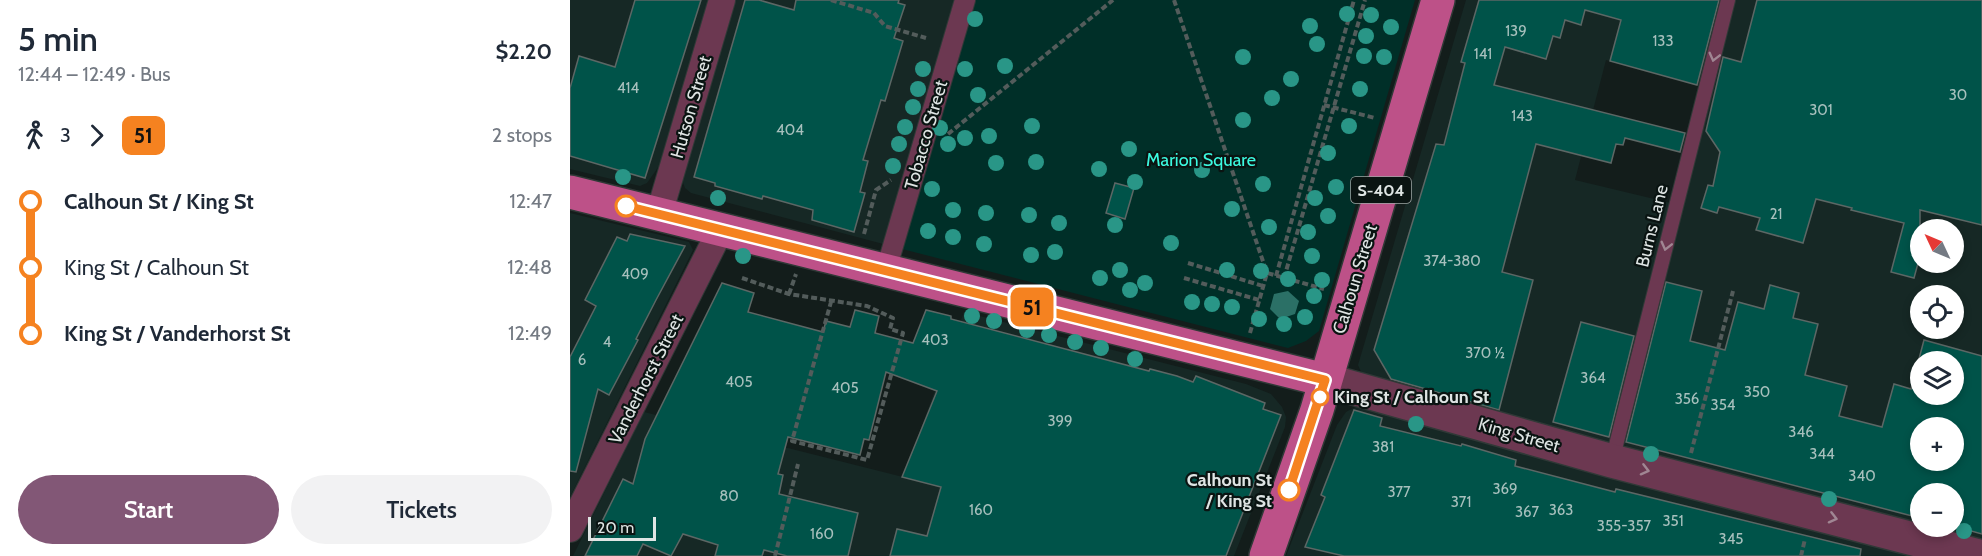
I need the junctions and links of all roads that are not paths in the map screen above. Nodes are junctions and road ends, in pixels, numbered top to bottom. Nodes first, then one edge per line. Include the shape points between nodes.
1 (722, 0) edge
2 (965, 0) edge
3 (1438, 0) edge
4 (1728, 0) edge
5 (570, 192) edge
6 (659, 214) junction
7 (721, 229) junction
8 (878, 283) junction
9 (1325, 380) junction
10 (1612, 461) junction
11 (570, 529) edge
12 (1266, 556) edge
13 (1979, 556) edge

1 - 6 street, Hutson Street
2 - 8 street, Tobacco Street via 920,157
3 - 9 main road, Calhoun Street / S-404
4 -> 10 lane, Burns Lane
5 - 6 main road, King Street
6 - 7 main road, King Street
7 - 8 main road, King Street
7 - 11 street, Vanderhorst Street
8 - 9 main road, King Street
9 - 10 street, King Street
9 - 12 main road, Calhoun Street / S-404
10 -> 13 street, King Street

